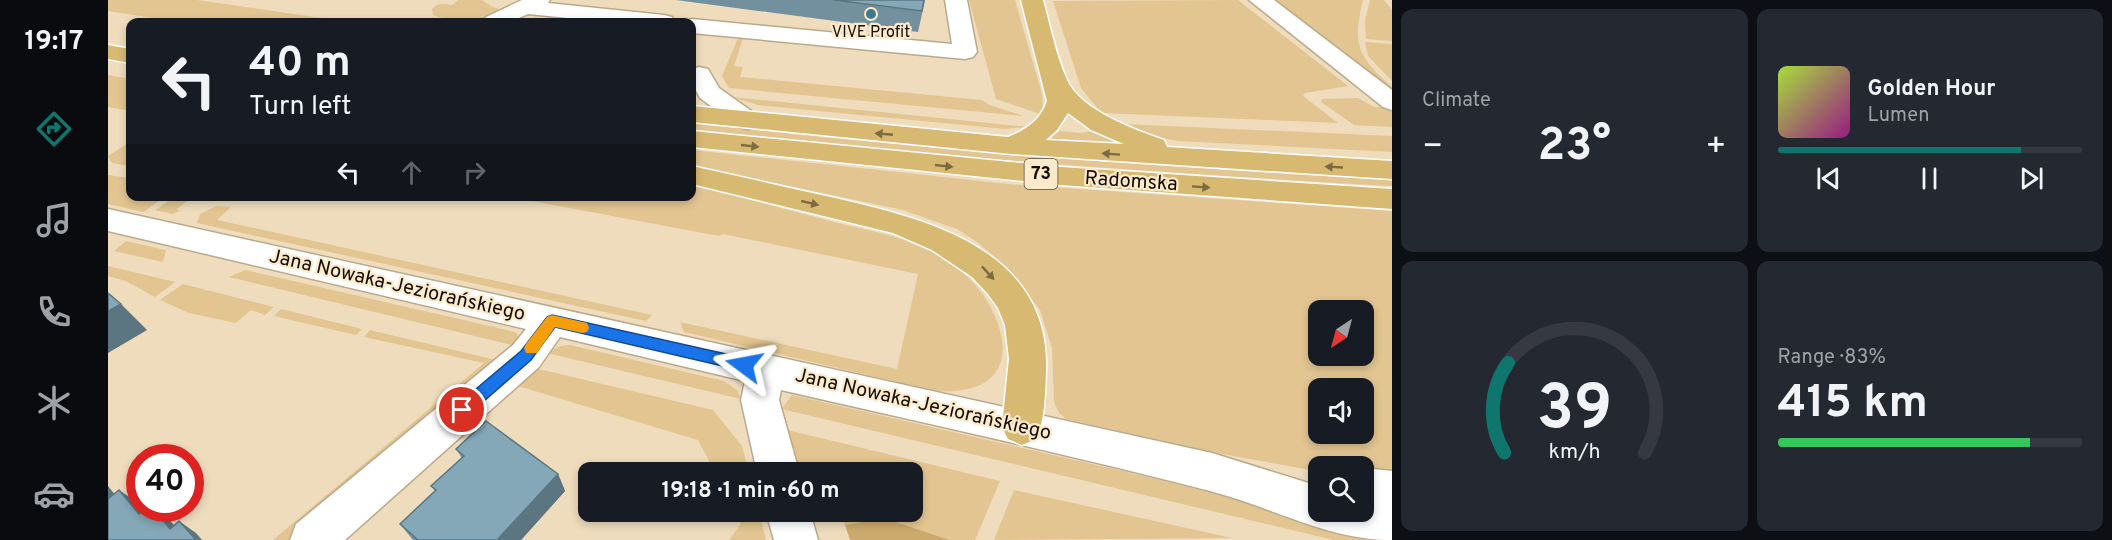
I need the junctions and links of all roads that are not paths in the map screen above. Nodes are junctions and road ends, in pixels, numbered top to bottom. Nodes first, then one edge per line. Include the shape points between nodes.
1 (956, 0) edge
2 (1032, 0) edge
3 (1260, 0) edge
4 (532, 4) edge
5 (502, 18) edge
6 (635, 18) edge
7 (108, 32) edge
8 (126, 34) edge
9 (696, 35) edge
10 (108, 52) edge
11 (126, 55) edge
12 (706, 57) edge
13 (1058, 87) junction
14 (1392, 102) edge
15 (696, 114) edge
16 (748, 121) junction
17 (696, 139) edge
18 (1011, 146) junction
19 (1190, 159) junction
20 (1392, 170) edge
21 (696, 176) edge
22 (1392, 199) edge
23 (108, 220) edge
24 (552, 321) junction
25 (766, 370) junction
26 (1022, 427) junction
27 (776, 462) edge
28 (1212, 472) junction
29 (1308, 482) edge
30 (1374, 489) edge
31 (1392, 491) edge
32 (1308, 503) edge
33 (1374, 521) edge
34 (791, 522) edge
35 (1392, 525) edge
36 (312, 540) edge
37 (796, 540) edge

1 - 12 street via 965,52
2 - 13 main road
3 - 14 street
4 - 5 street
4 - 6 street
7 - 8 main road
9 - 12 street
10 - 11 main road
12 - 16 street via 709,93
13 - 18 main road via 1060,101 1051,122 1031,138
13 - 19 main road via 1081,113 1102,125
15 - 16 main road, Radomska / 73
18 -> 16 main road, Radomska / 73
17 -> 22 main road, Radomska / 73 via 1050,175
19 -> 18 main road, Radomska / 73
20 -> 19 main road, Radomska / 73
21 -> 26 main road via 900,224 927,232 968,255 1002,288 1023,328 1027,349
23 - 24 street, Jana Nowaka-Jeziorańskiego
24 - 25 street, Jana Nowaka-Jeziorańskiego
24 - 36 street via 526,356
25 - 26 street, Jana Nowaka-Jeziorańskiego
25 - 27 street via 760,400
26 - 28 street, Jana Nowaka-Jeziorańskiego
28 - 29 street, Jana Nowaka-Jeziorańskiego
28 - 32 street, Jana Nowaka-Jeziorańskiego
30 - 31 street
33 - 35 street
34 - 37 street

